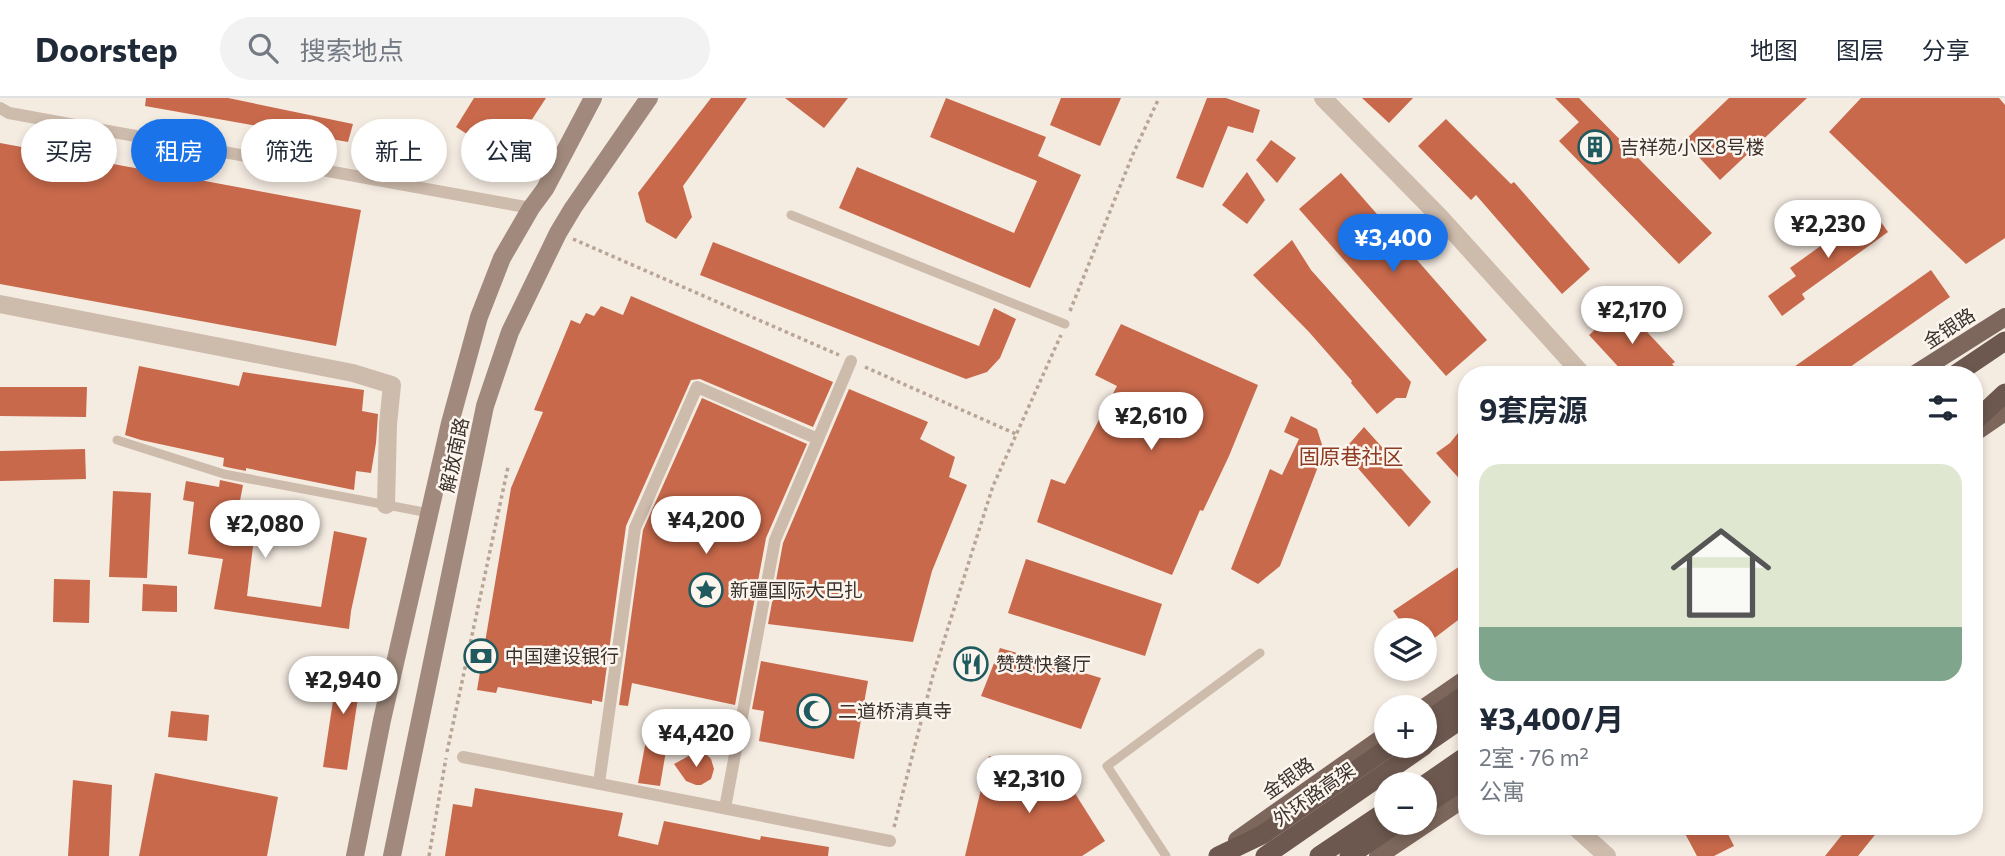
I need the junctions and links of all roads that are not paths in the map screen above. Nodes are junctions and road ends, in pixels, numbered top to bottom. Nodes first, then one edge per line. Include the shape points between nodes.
1 (593, 98) edge
2 (649, 98) edge
3 (1323, 98) edge
4 (0, 108) edge
5 (531, 208) junction
6 (791, 215) dead end
7 (0, 304) edge
8 (2005, 317) edge
9 (1065, 324) road end
10 (2005, 341) edge
11 (851, 361) road end
12 (1575, 366) edge
13 (1928, 366) edge
14 (1968, 366) edge
15 (2005, 384) edge
16 (2005, 393) edge
17 (1983, 400) edge
18 (2005, 412) edge
19 (1983, 414) edge
20 (1983, 427) edge
21 (818, 439) junction
22 (117, 440) dead end
23 (386, 505) junction
24 (429, 513) junction
25 (1260, 653) dead end
26 (1458, 688) edge
27 (1458, 691) edge
28 (1437, 700) edge
29 (1437, 711) edge
30 (1458, 722) edge
31 (1437, 736) edge
32 (1374, 744) edge
33 (463, 757) road end
34 (1374, 758) edge
35 (1405, 758) edge
36 (1458, 762) edge
37 (1437, 776) edge
38 (599, 783) junction
39 (1458, 783) edge
40 (1437, 797) edge
41 (1458, 802) edge
42 (725, 808) junction
43 (1374, 819) edge
44 (1380, 835) edge
45 (1584, 835) edge
46 (890, 841) road end
47 (355, 856) edge
48 (392, 856) edge
49 (1166, 856) edge
50 (1217, 856) edge
51 (1265, 856) edge
52 (1320, 856) edge
53 (1349, 856) edge
54 (1378, 856) edge
55 (1607, 856) edge

1 - 5 main road
2 - 48 main road, 解放南路 via 558,233 510,332 485,406
3 - 12 street via 1440,217
4 - 5 street
5 - 24 main road via 502,258 479,317
6 - 9 lane
7 - 23 street via 353,373 392,385
8 - 13 main road, 金银路
10 - 14 highway
11 - 21 street
15 - 17 highway
16 - 19 highway
18 - 20 main road
21 - 38 street via 697,387 635,528
21 - 42 street via 775,540
22 - 23 lane via 224,474
23 - 24 lane
24 - 47 main road
25 - 49 lane via 1108,766
26 - 28 main road
27 - 29 highway
30 - 31 highway, 外环路高架
32 - 50 main road, 金银路
33 - 38 street
34 - 50 highway via 1262,835
35 - 51 highway, 外环路高架
36 - 37 highway
38 - 42 street
39 - 40 highway
41 - 54 main road
42 - 46 street
43 - 52 highway
44 - 53 highway
45 - 55 street

